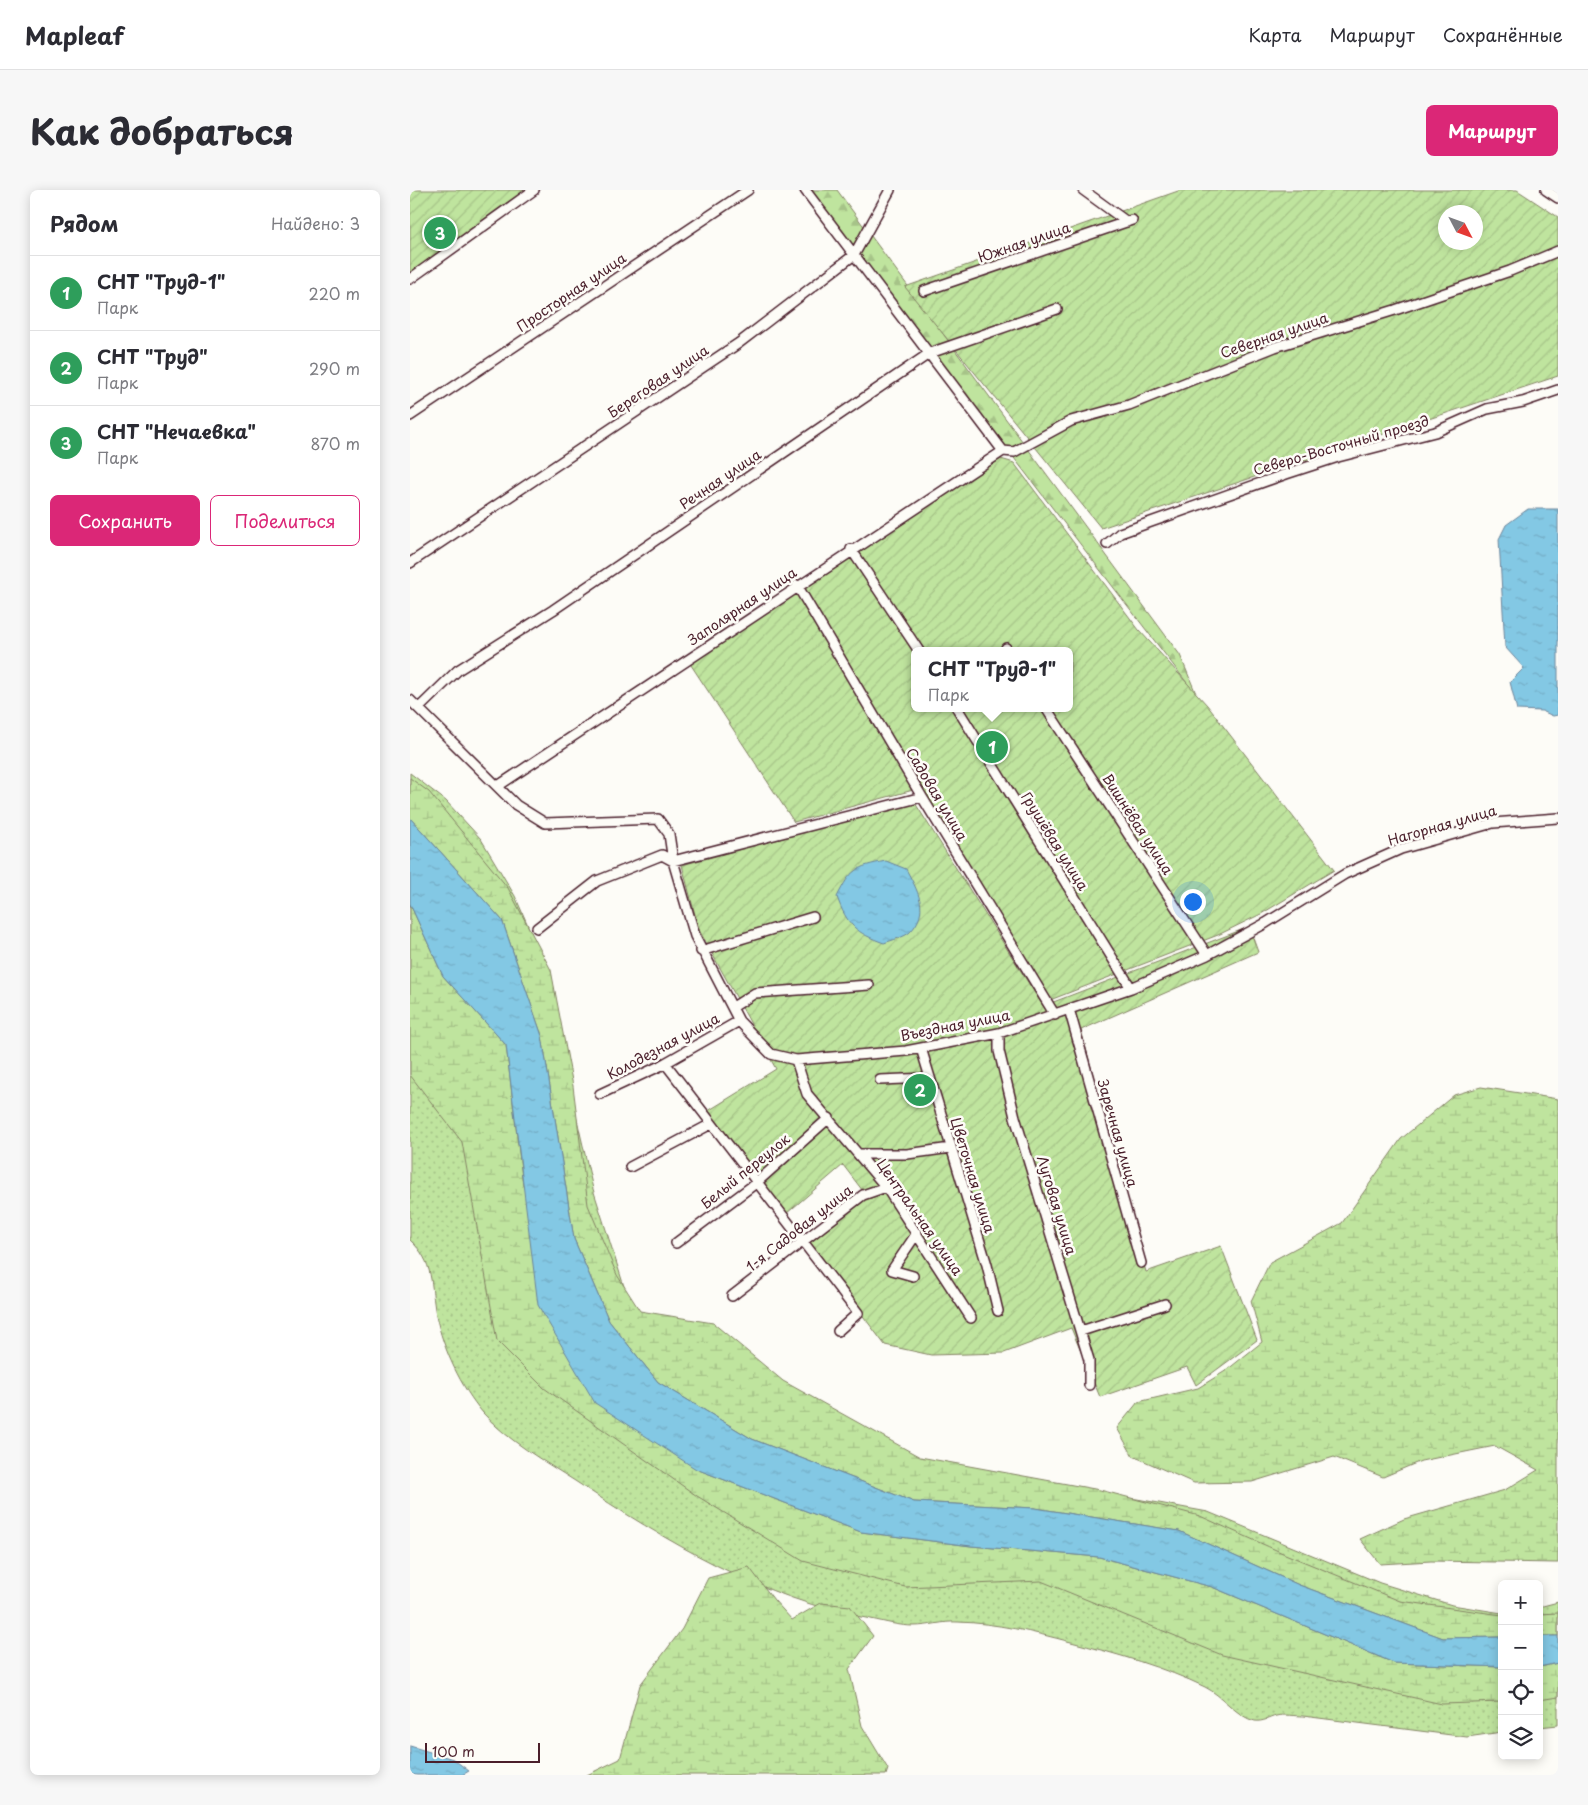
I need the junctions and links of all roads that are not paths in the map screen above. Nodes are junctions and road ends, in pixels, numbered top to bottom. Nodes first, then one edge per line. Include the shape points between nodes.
1 (534, 190) edge
2 (748, 190) edge
3 (806, 190) edge
4 (890, 190) edge
5 (1083, 190) edge
6 (1546, 190) edge
7 (1558, 198) edge
8 (1558, 251) edge
9 (854, 254) junction
10 (410, 279) edge
11 (924, 290) dead end
12 (1057, 310) dead end
13 (930, 353) junction
14 (1558, 390) edge
15 (410, 416) edge
16 (1002, 451) junction
17 (1107, 544) dead end
18 (851, 549) junction
19 (410, 563) edge
20 (797, 585) junction
21 (916, 647) edge
22 (410, 700) edge
23 (419, 708) junction
24 (959, 712) edge
25 (1049, 712) edge
26 (498, 786) junction
27 (922, 797) junction
28 (1558, 818) edge
29 (673, 861) junction
30 (813, 917) dead end
31 (538, 928) dead end
32 (1235, 939) joint
33 (701, 951) junction
34 (1207, 955) junction
35 (868, 986) dead end
36 (1131, 988) junction
37 (733, 1007) junction
38 (1069, 1010) junction
39 (1055, 1015) junction
40 (739, 1021) junction
41 (999, 1033) junction
42 (921, 1048) junction
43 (796, 1060) junction
44 (665, 1063) junction
45 (929, 1078) junction
46 (880, 1080) dead end
47 (600, 1094) dead end
48 (829, 1118) junction
49 (711, 1124) junction
50 (951, 1148) junction
51 (858, 1154) junction
52 (630, 1167) dead end
53 (756, 1183) junction
54 (886, 1186) junction
55 (917, 1233) junction
56 (802, 1242) junction
57 (676, 1243) dead end
58 (1142, 1263) dead end
59 (913, 1276) dead end
60 (732, 1296) dead end
61 (1164, 1304) dead end
62 (998, 1312) dead end
63 (971, 1318) dead end
64 (838, 1331) dead end
65 (1081, 1331) junction
66 (1088, 1385) dead end

1 - 10 street
2 - 15 street, Просторная улица
3 - 9 street
4 - 9 street, Береговая улица
5 - 11 street, Южная улица via 1130,221
6 - 7 street
8 - 16 street, Северная улица via 1422,301 1275,347 1129,405 1071,421 1014,452
9 - 13 street
9 - 19 street, Береговая улица via 739,343
12 - 13 street, Речная улица
13 - 16 street
13 - 23 street, Речная улица via 553,610 458,670
14 - 17 street, Северо-Восточный проезд via 1523,402 1487,409 1435,432 1338,457 1277,477 1120,533
16 - 18 street, Заполярная улица
18 - 20 street, Заполярная улица
18 - 21 street
20 - 26 street, Заполярная улица
20 - 27 street, Садовая улица
22 - 23 street
23 - 26 street
24 - 36 street, Грушёвая улица
25 - 34 street, Вишнёвая улица
26 - 29 street via 516,805 545,823 658,819 669,834
27 - 29 street
27 - 39 street, Садовая улица
28 - 32 street, Нагорная улица via 1493,822 1401,849 1345,874
29 - 31 street via 662,855 597,881
29 - 33 street
30 - 33 street
32 - 34 street, Въездная улица
33 - 37 street
34 - 36 street, Въездная улица
35 - 37 street via 755,993
36 - 38 street, Въездная улица
37 - 40 street
38 - 39 street, Въездная улица
38 - 58 street, Заречная улица
39 - 41 street, Въездная улица
40 - 43 street, Въездная улица via 771,1054
40 - 44 street, Колодезная улица
41 - 42 street, Въездная улица
41 - 65 street, Луговая улица via 999,1051 1015,1117
42 - 43 street, Въездная улица
42 - 45 street, Цветочная улица
43 - 48 street, Центральная улица via 807,1094
44 - 47 street, Колодезная улица
44 - 49 street
45 - 46 street
45 - 50 street, Цветочная улица
48 - 51 street, Центральная улица
48 - 53 street, Белый переулок
49 - 52 street
49 - 53 street
50 - 51 street via 906,1154
50 - 62 street, Цветочная улица
51 - 54 street, Центральная улица
53 - 56 street
53 - 57 street, Белый переулок
54 - 55 street, Центральная улица
54 - 56 street, 1-я Садовая улица via 863,1195
55 - 59 street via 892,1270
55 - 63 street, Центральная улица
56 - 60 street, 1-я Садовая улица
56 - 64 street via 858,1313
61 - 65 street
65 - 66 street, Луговая улица via 1089,1360

